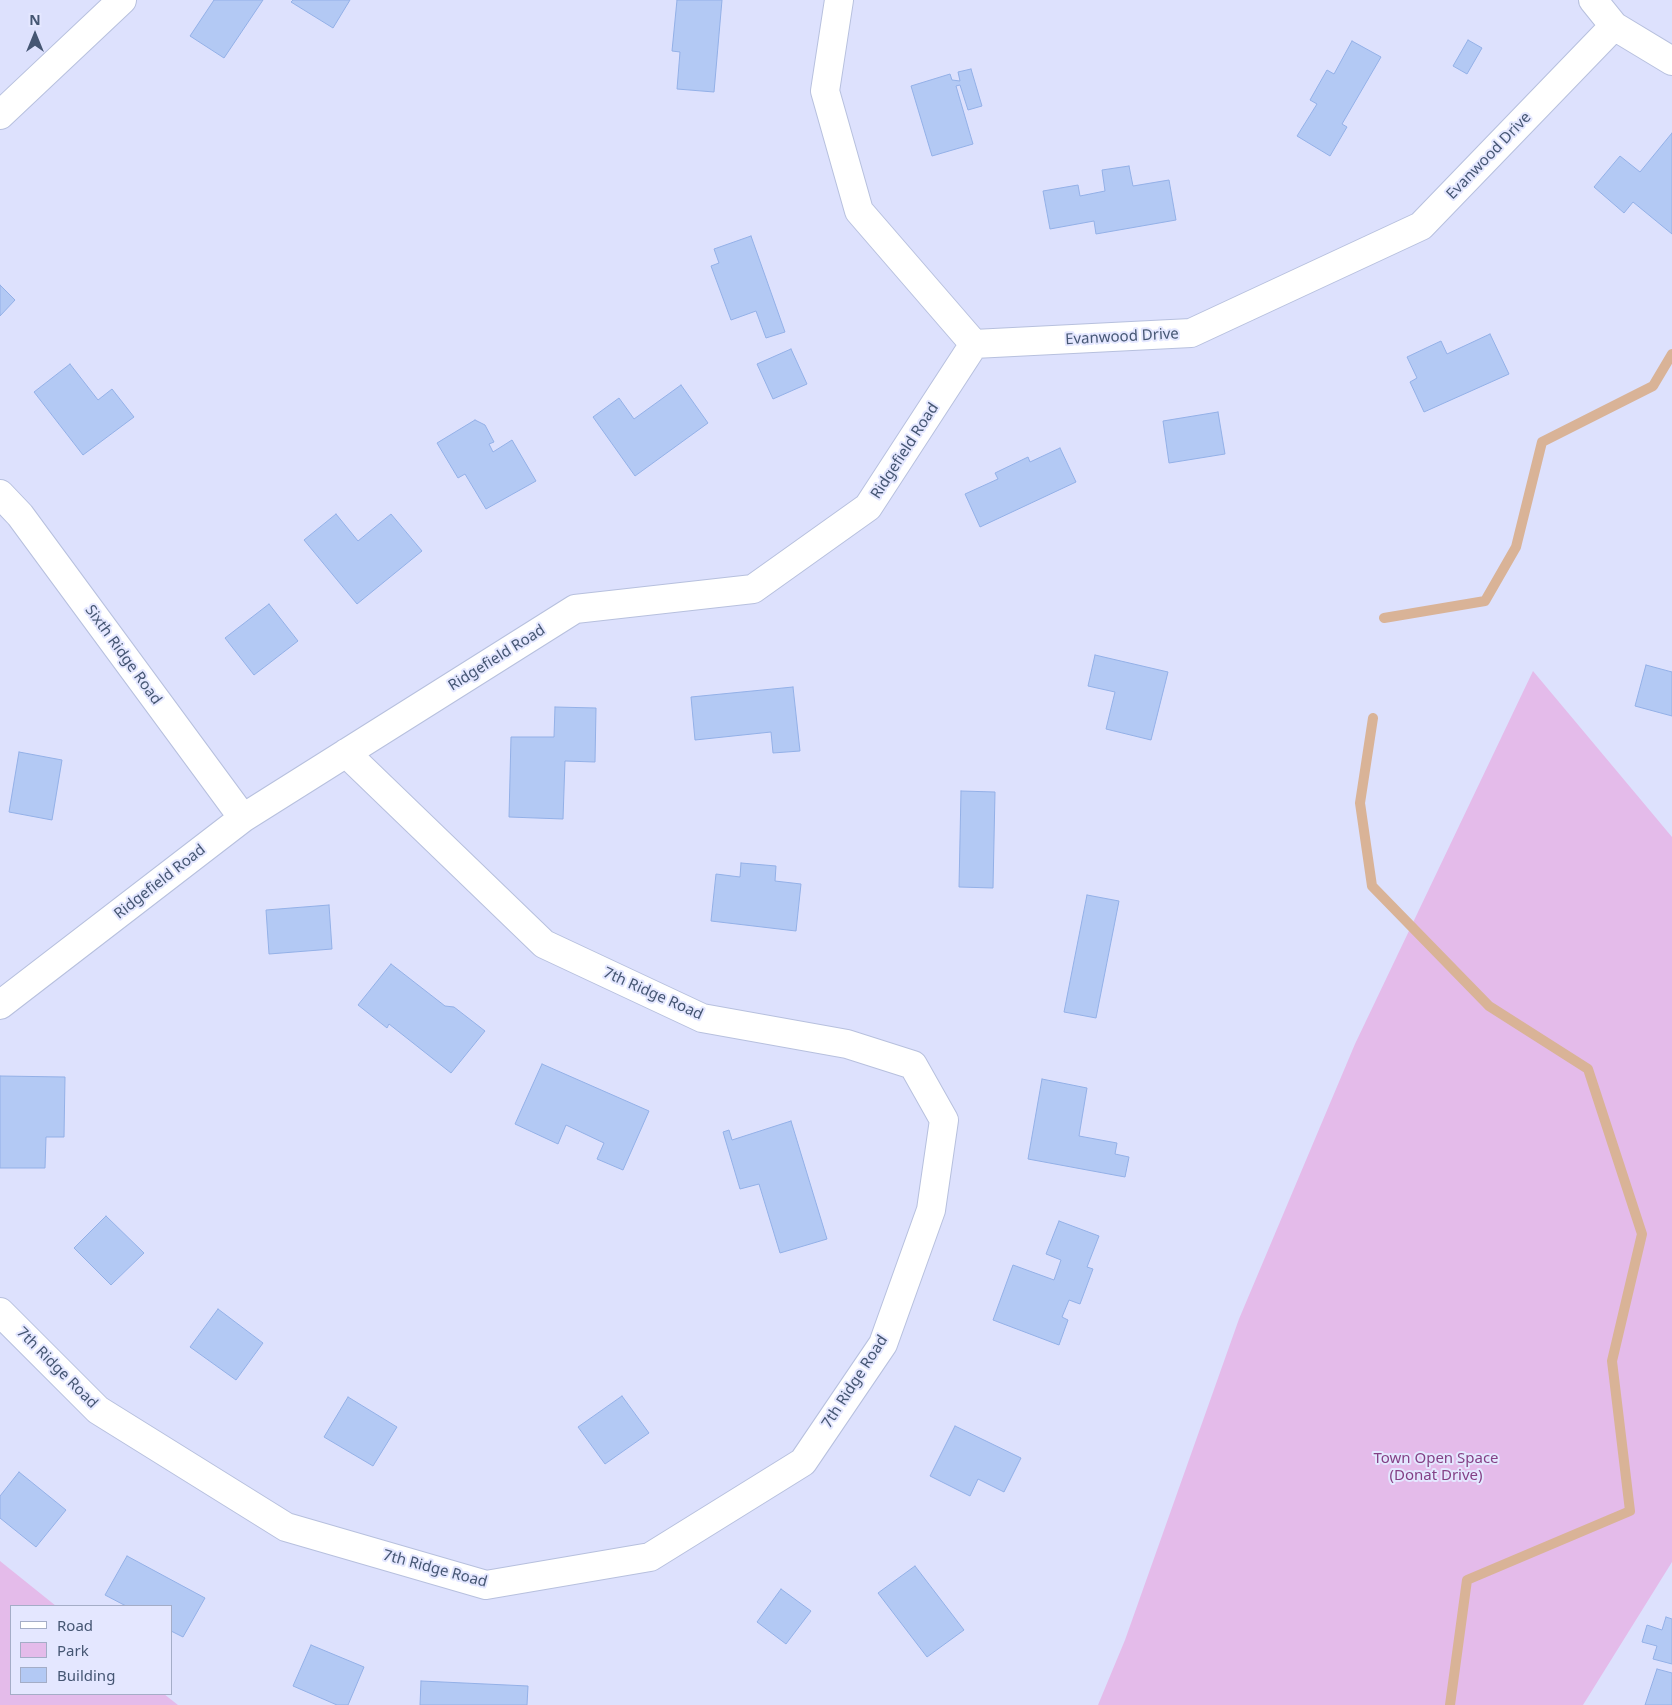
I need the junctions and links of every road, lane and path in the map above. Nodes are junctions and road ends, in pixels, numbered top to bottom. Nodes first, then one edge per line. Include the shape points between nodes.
1 (122, 0) edge
2 (839, 0) edge
3 (1592, 0) edge
4 (1614, 26) junction
5 (1672, 61) edge
6 (0, 116) edge
7 (974, 344) junction
8 (0, 494) edge
9 (346, 754) junction
10 (244, 818) junction
11 (0, 1005) edge
12 (0, 1312) edge

1 - 6 street
2 - 7 street via 825,91 859,212
3 - 4 street
4 - 5 street
4 - 7 street, Evanwood Drive via 1421,226 1191,333
7 - 9 street, Ridgefield Road via 868,507 754,590 575,609
8 - 10 street, Sixth Ridge Road via 20,515
9 - 10 street, Ridgefield Road
9 - 12 street, 7th Ridge Road via 544,944 702,1018 848,1044 913,1065 944,1120 931,1210 883,1344 803,1462 650,1557 486,1585 286,1527 98,1410
10 - 11 street, Ridgefield Road

